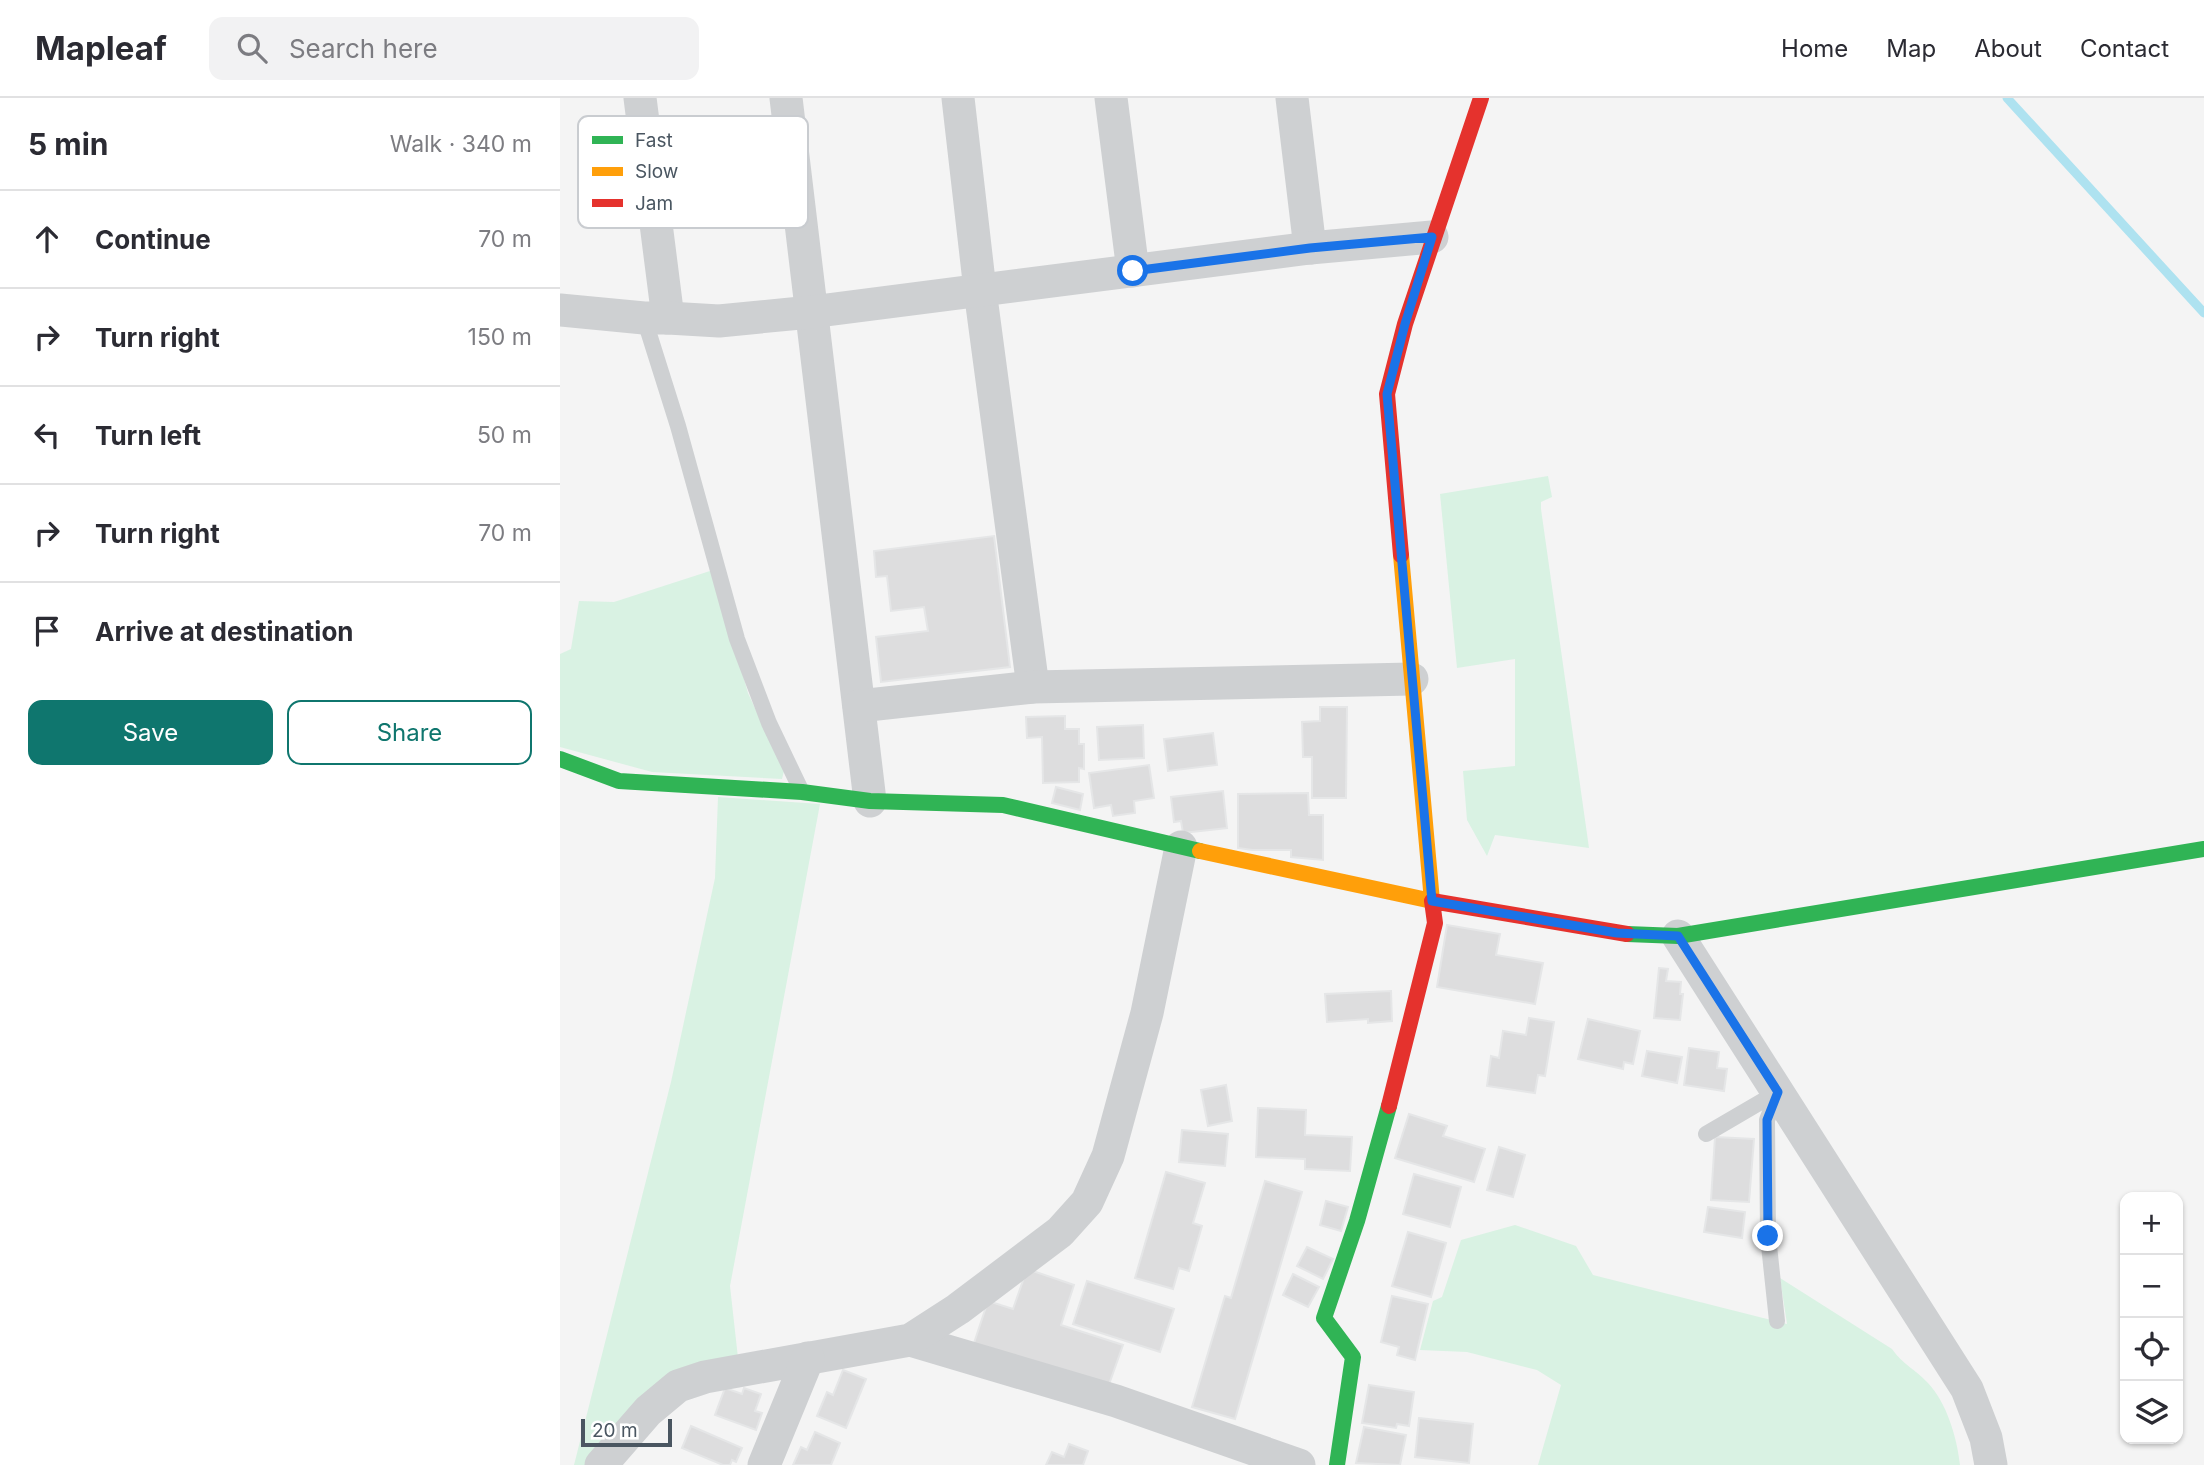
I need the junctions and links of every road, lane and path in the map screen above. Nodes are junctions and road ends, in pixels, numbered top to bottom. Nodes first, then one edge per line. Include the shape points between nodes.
1 (640, 98) edge
2 (786, 98) edge
3 (958, 98) edge
4 (1111, 98) edge
5 (1292, 98) edge
6 (1481, 98) edge
7 (641, 116) edge
8 (788, 116) edge
9 (649, 228) edge
10 (801, 228) edge
11 (1432, 237) junction
12 (1310, 248) junction
13 (1133, 271) junction
14 (980, 290) junction
15 (560, 310) edge
16 (811, 312) junction
17 (656, 318) junction
18 (1412, 679) junction
19 (1033, 687) junction
20 (859, 706) junction
21 (560, 758) edge
22 (802, 792) junction
23 (870, 802) junction
24 (1181, 847) junction
25 (2204, 849) edge
26 (1432, 901) junction
27 (1678, 936) junction
28 (1778, 1092) junction
29 (1706, 1134) dead end
30 (1777, 1321) dead end
31 (910, 1340) junction
32 (808, 1358) junction
33 (601, 1465) edge
34 (764, 1465) edge
35 (1299, 1465) edge
36 (1337, 1465) edge
37 (1991, 1465) edge

1 - 7 street
2 - 8 street
3 - 14 street
4 - 13 street
5 - 12 street
6 - 11 street
9 - 17 street
10 - 16 street
11 - 12 street
11 - 18 street via 1387,394
12 - 13 street
13 - 14 street
14 - 16 street
14 - 19 street
15 - 17 street
16 - 17 street via 719,321
16 - 20 street
17 - 22 lane via 678,426 737,639
18 - 19 street
18 - 26 street
19 - 20 street
20 - 23 street
21 - 22 street via 619,780
22 - 23 street
23 - 24 street via 1003,805
24 - 26 street
24 - 31 street via 1147,1013 1108,1156 1087,1202 1060,1232
25 - 27 street
26 - 27 street via 1617,933
26 - 36 street via 1435,923 1386,1117 1348,1256 1324,1318 1353,1357
27 - 28 street
28 - 29 lane
28 - 30 lane via 1767,1120 1768,1236
28 - 37 street via 1967,1389
31 - 32 street
31 - 35 street via 1116,1401
32 - 33 street via 678,1386 648,1411
32 - 34 street

